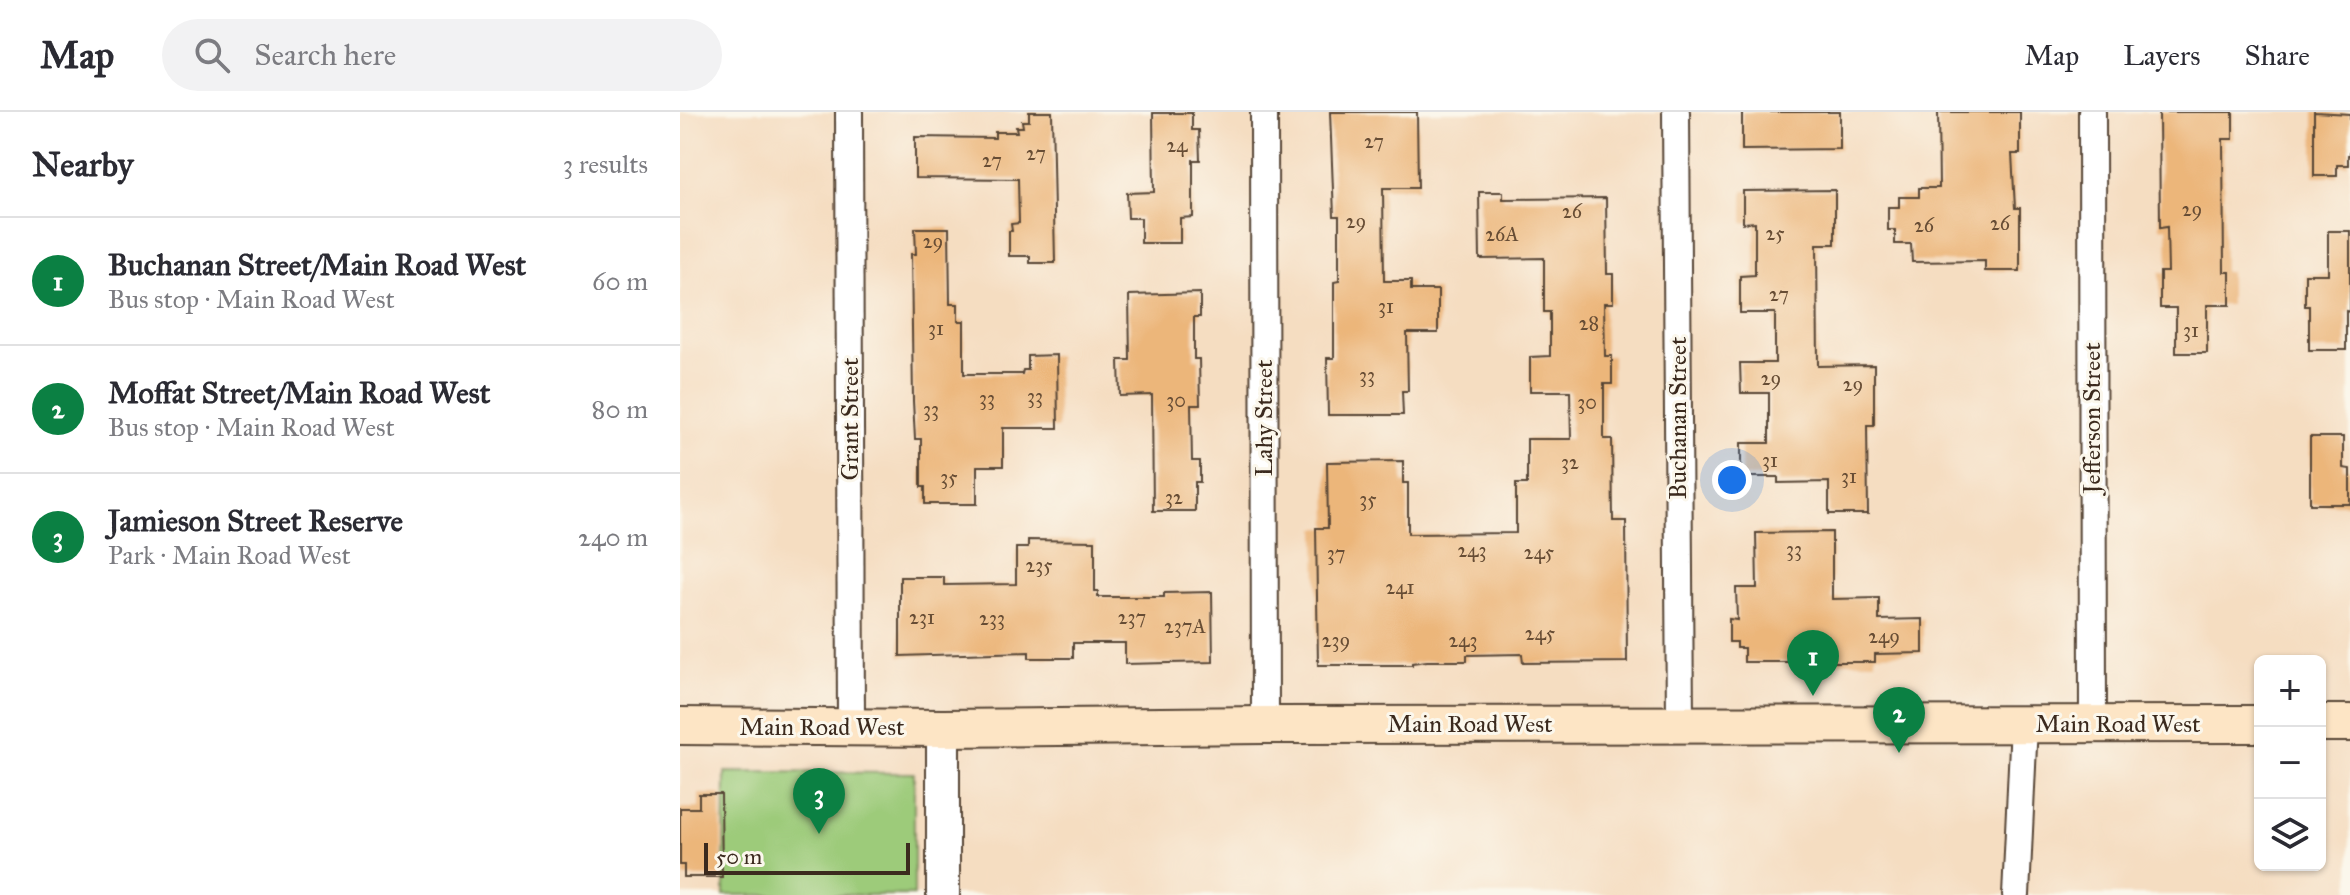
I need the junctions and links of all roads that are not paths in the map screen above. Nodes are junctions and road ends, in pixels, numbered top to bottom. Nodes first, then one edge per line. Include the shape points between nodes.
1 (849, 112) edge
2 (1264, 112) edge
3 (1676, 112) edge
4 (2092, 112) edge
5 (2326, 723) edge
6 (2350, 723) edge
7 (1680, 724) junction
8 (2024, 724) junction
9 (2093, 724) junction
10 (2254, 724) edge
11 (1265, 725) junction
12 (680, 726) edge
13 (851, 726) junction
14 (943, 728) junction
15 (943, 895) edge
16 (2016, 895) edge

1 - 13 street, Grant Street
2 - 11 street, Lahy Street
3 - 7 street, Buchanan Street
4 - 9 street, Jefferson Street
5 - 6 main road
7 - 8 main road, Main Road West
7 - 11 main road, Main Road West
8 - 9 main road, Main Road West
8 - 16 street
9 - 10 main road, Main Road West
11 - 14 main road, Main Road West
12 - 13 main road, Main Road West
13 - 14 main road, Main Road West
14 - 15 street

